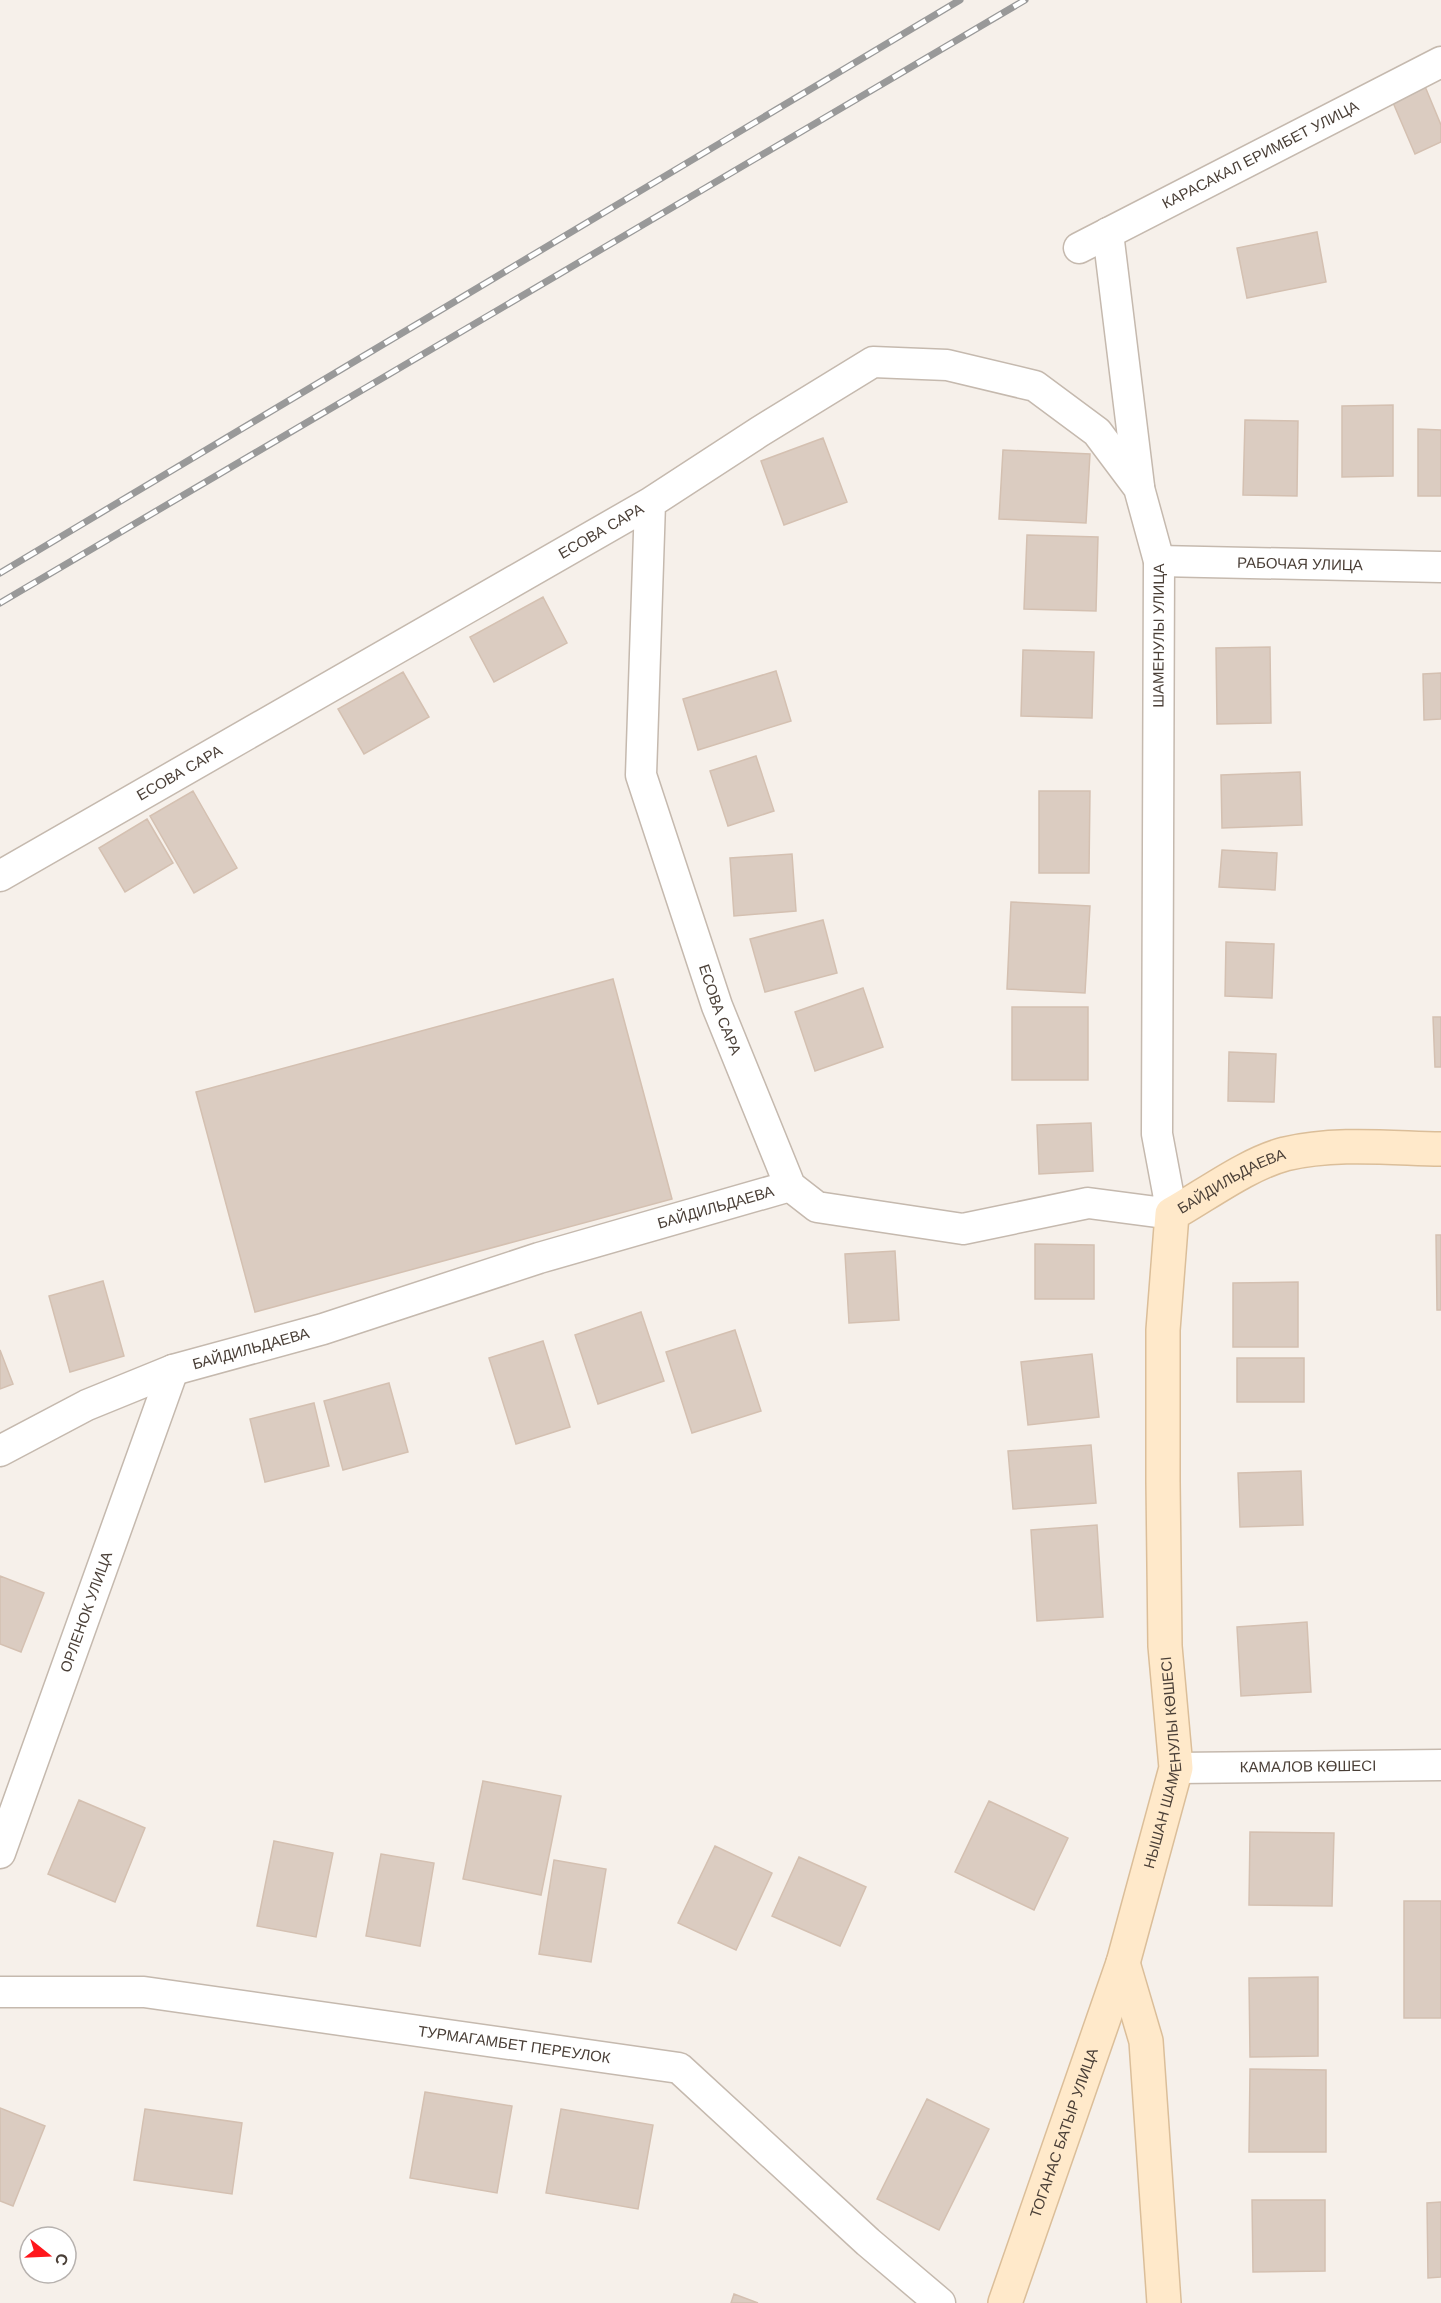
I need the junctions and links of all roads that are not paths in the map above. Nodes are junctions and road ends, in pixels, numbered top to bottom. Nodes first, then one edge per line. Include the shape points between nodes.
1 (1441, 62) edge
2 (1108, 233) junction
3 (1079, 248) dead end
4 (1139, 488) junction
5 (650, 503) junction
6 (1159, 561) junction
7 (1441, 567) edge
8 (0, 876) edge
9 (1441, 1149) edge
10 (790, 1186) junction
11 (1172, 1214) junction
12 (172, 1370) junction
13 (0, 1451) edge
14 (1441, 1765) edge
15 (1176, 1768) junction
16 (0, 1853) edge
17 (1123, 1963) junction
18 (0, 1992) edge
19 (940, 2303) edge
20 (1005, 2303) edge
21 (1164, 2303) edge

1 - 2 street, КАРАСАКАЛ ЕРИМБЕТ УЛИЦА
2 - 3 street, КАРАСАКАЛ ЕРИМБЕТ УЛИЦА
2 - 4 street
4 - 5 street, ШАМЕНУЛЫ УЛИЦА via 1097,432 1035,386 947,365 873,362
4 - 6 street, ШАМЕНУЛЫ УЛИЦА
5 - 8 street, ЕСОВА САРА
5 - 10 street, ЕСОВА САРА via 641,775 717,1006
6 - 7 street, РАБОЧАЯ УЛИЦА
6 - 11 street, ШАМЕНУЛЫ УЛИЦА via 1157,1134
9 - 11 street, БАЙДИЛЬДАЕВА via 1338,1147 1284,1154 1246,1170
10 - 11 street, БАЙДИЛЬДАЕВА via 817,1207 963,1229 1088,1203
10 - 12 street, БАЙДИЛЬДАЕВА via 539,1258 323,1329
11 - 15 street, НЫШАН ШАМЕНУЛЫ КӨШЕСІ via 1163,1330 1163,1482 1165,1646
12 - 13 street, БАЙДИЛЬДАЕВА via 87,1405
12 - 16 street, ОРЛЕНОК УЛИЦА
14 - 15 street, КАМАЛОВ КӨШЕСІ
15 - 17 street, НЫШАН ШАМЕНУЛЫ КӨШЕСІ
17 - 20 street, ТОГАНАС БАТЫР УЛИЦА
17 - 21 street via 1146,2041
18 - 19 street, ТУРМАГАМБЕТ ПЕРЕУЛОК via 144,1992 679,2068

